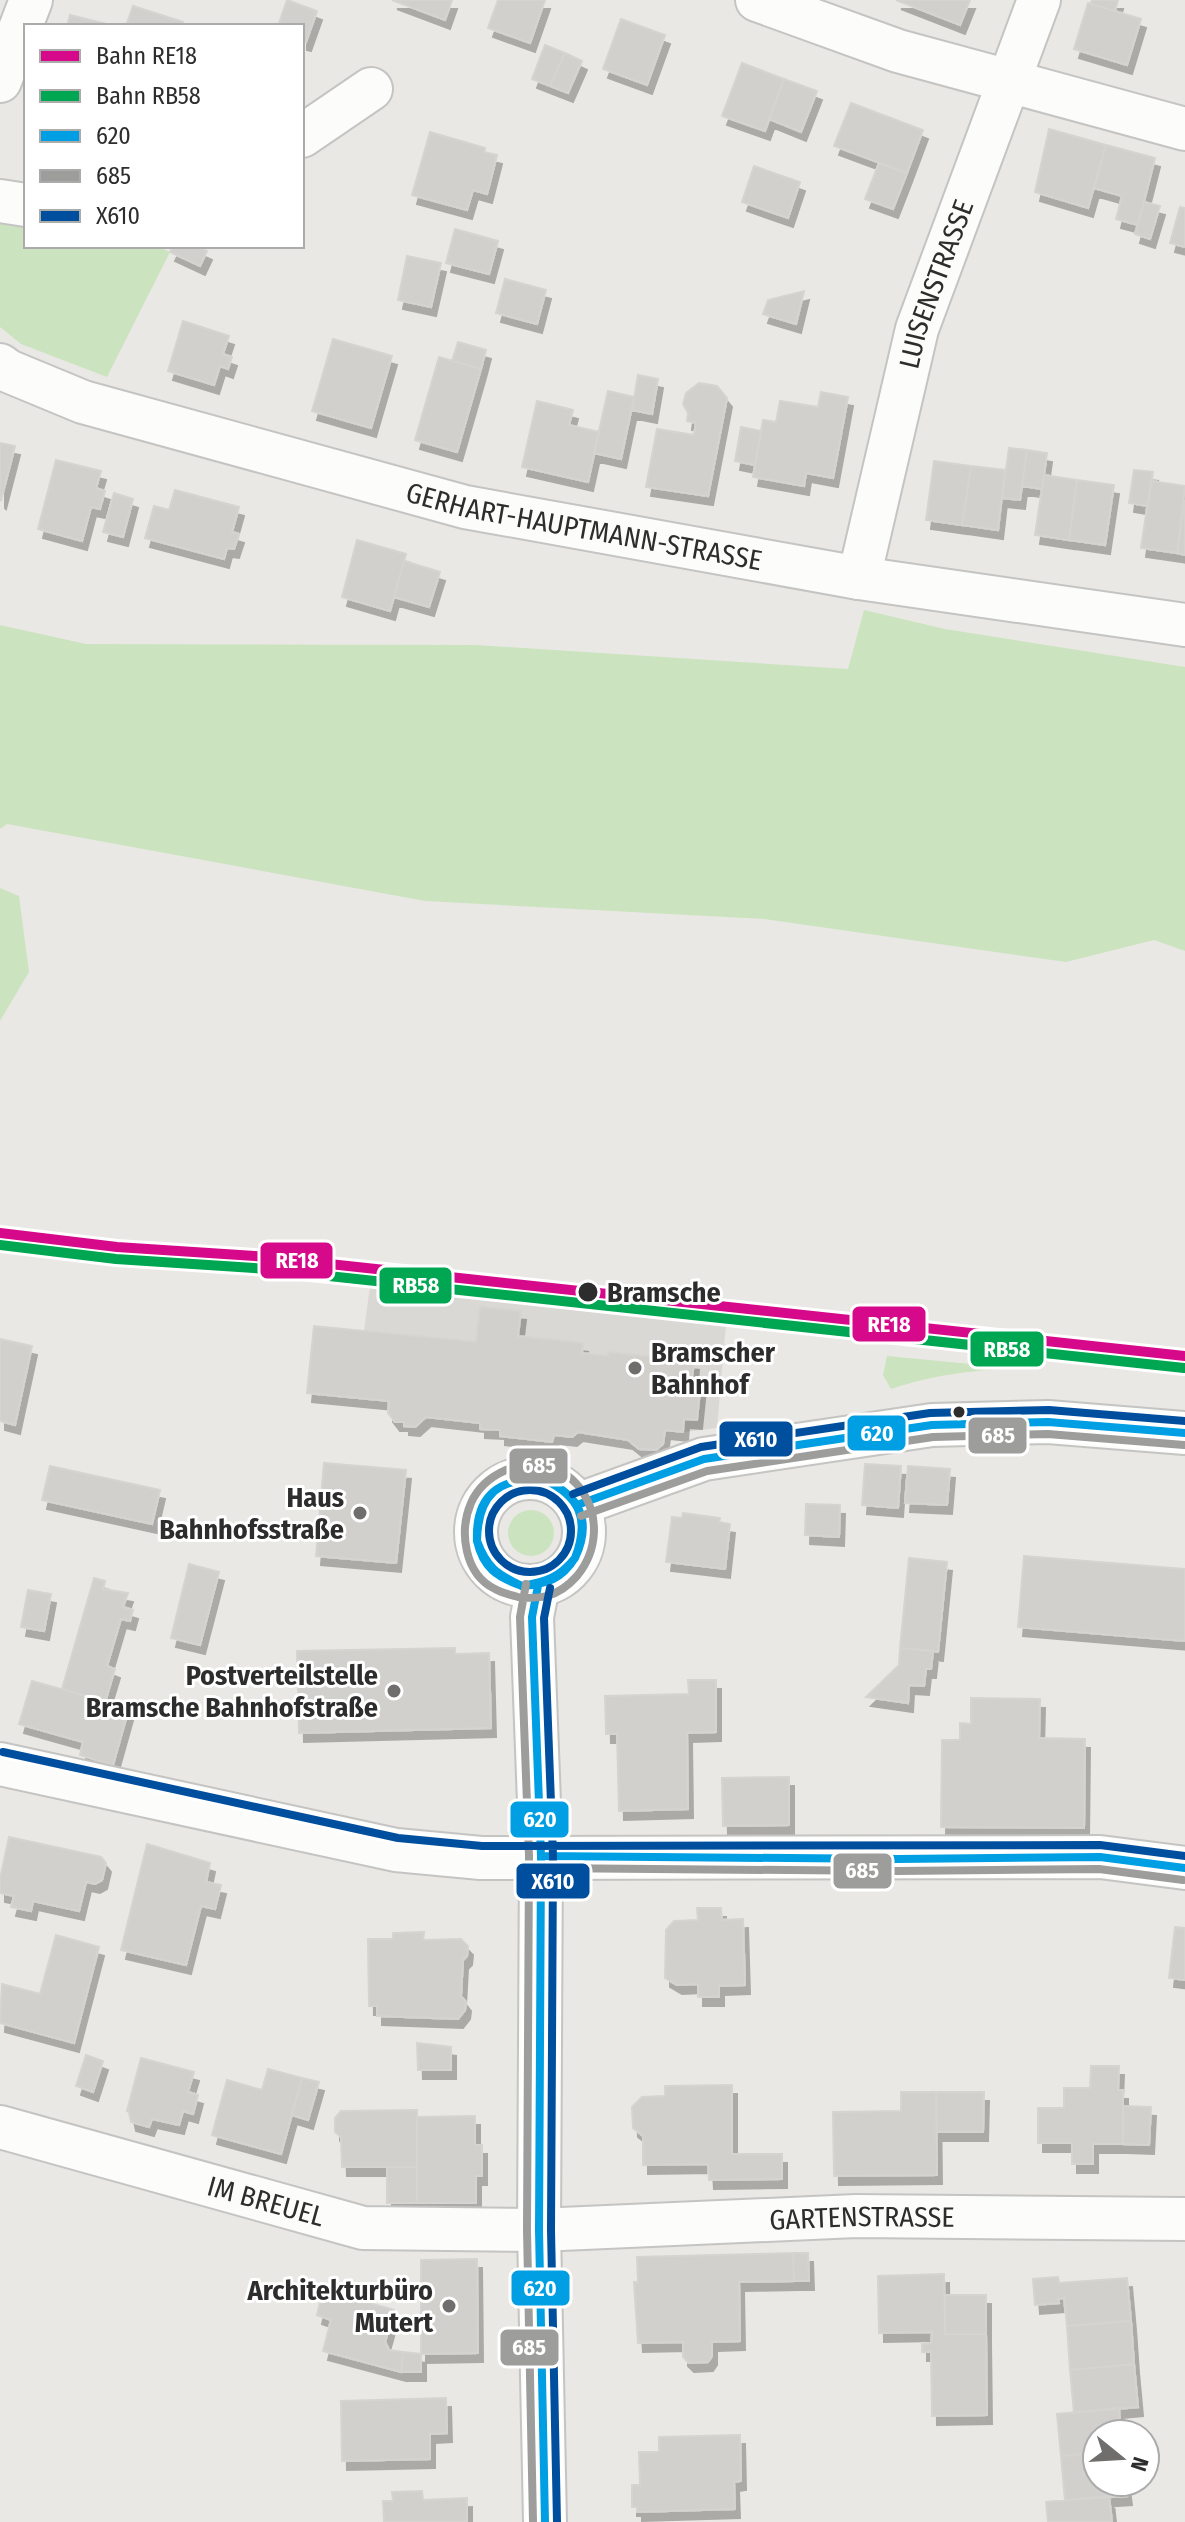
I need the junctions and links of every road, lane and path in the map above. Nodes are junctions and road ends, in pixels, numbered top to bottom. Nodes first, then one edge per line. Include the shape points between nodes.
1 (31, 0) edge
2 (757, 0) edge
3 (1039, 0) edge
4 (0, 81) edge
5 (1010, 81) junction
6 (371, 89) dead end
7 (1185, 129) edge
8 (304, 135) edge
9 (0, 201) edge
10 (24, 205) edge
11 (0, 365) edge
12 (859, 578) junction
13 (1185, 625) edge
14 (1185, 1433) edge
15 (577, 1505) junction
16 (538, 1586) junction
17 (0, 1764) edge
18 (541, 1856) junction
19 (1185, 1868) edge
20 (0, 2127) edge
21 (1185, 2219) edge
22 (539, 2230) junction
23 (545, 2522) edge

1 - 4 street
2 - 5 street via 898,51
3 - 5 street, LUISENSTRASSE
5 - 7 street
5 - 12 street, LUISENSTRASSE via 917,329
6 - 8 street
9 - 10 street
11 - 12 street, GERHART-HAUPTMANN-STRASSE via 83,402 465,507
12 - 13 street, GERHART-HAUPTMANN-STRASSE
14 - 15 street via 1048,1422 932,1425 704,1459
15 - 16 street via 584,1539 579,1556 569,1570
15 - 16 street via 563,1489 541,1479 513,1480 485,1502 478,1516 475,1531 483,1561 507,1582
16 - 18 street via 532,1617
17 - 18 street via 396,1850 481,1858
18 - 19 street via 1100,1857
18 - 22 street
20 - 22 street, IM BREUEL via 363,2228
21 - 22 street, GARTENSTRASSE via 856,2216
22 - 23 street

